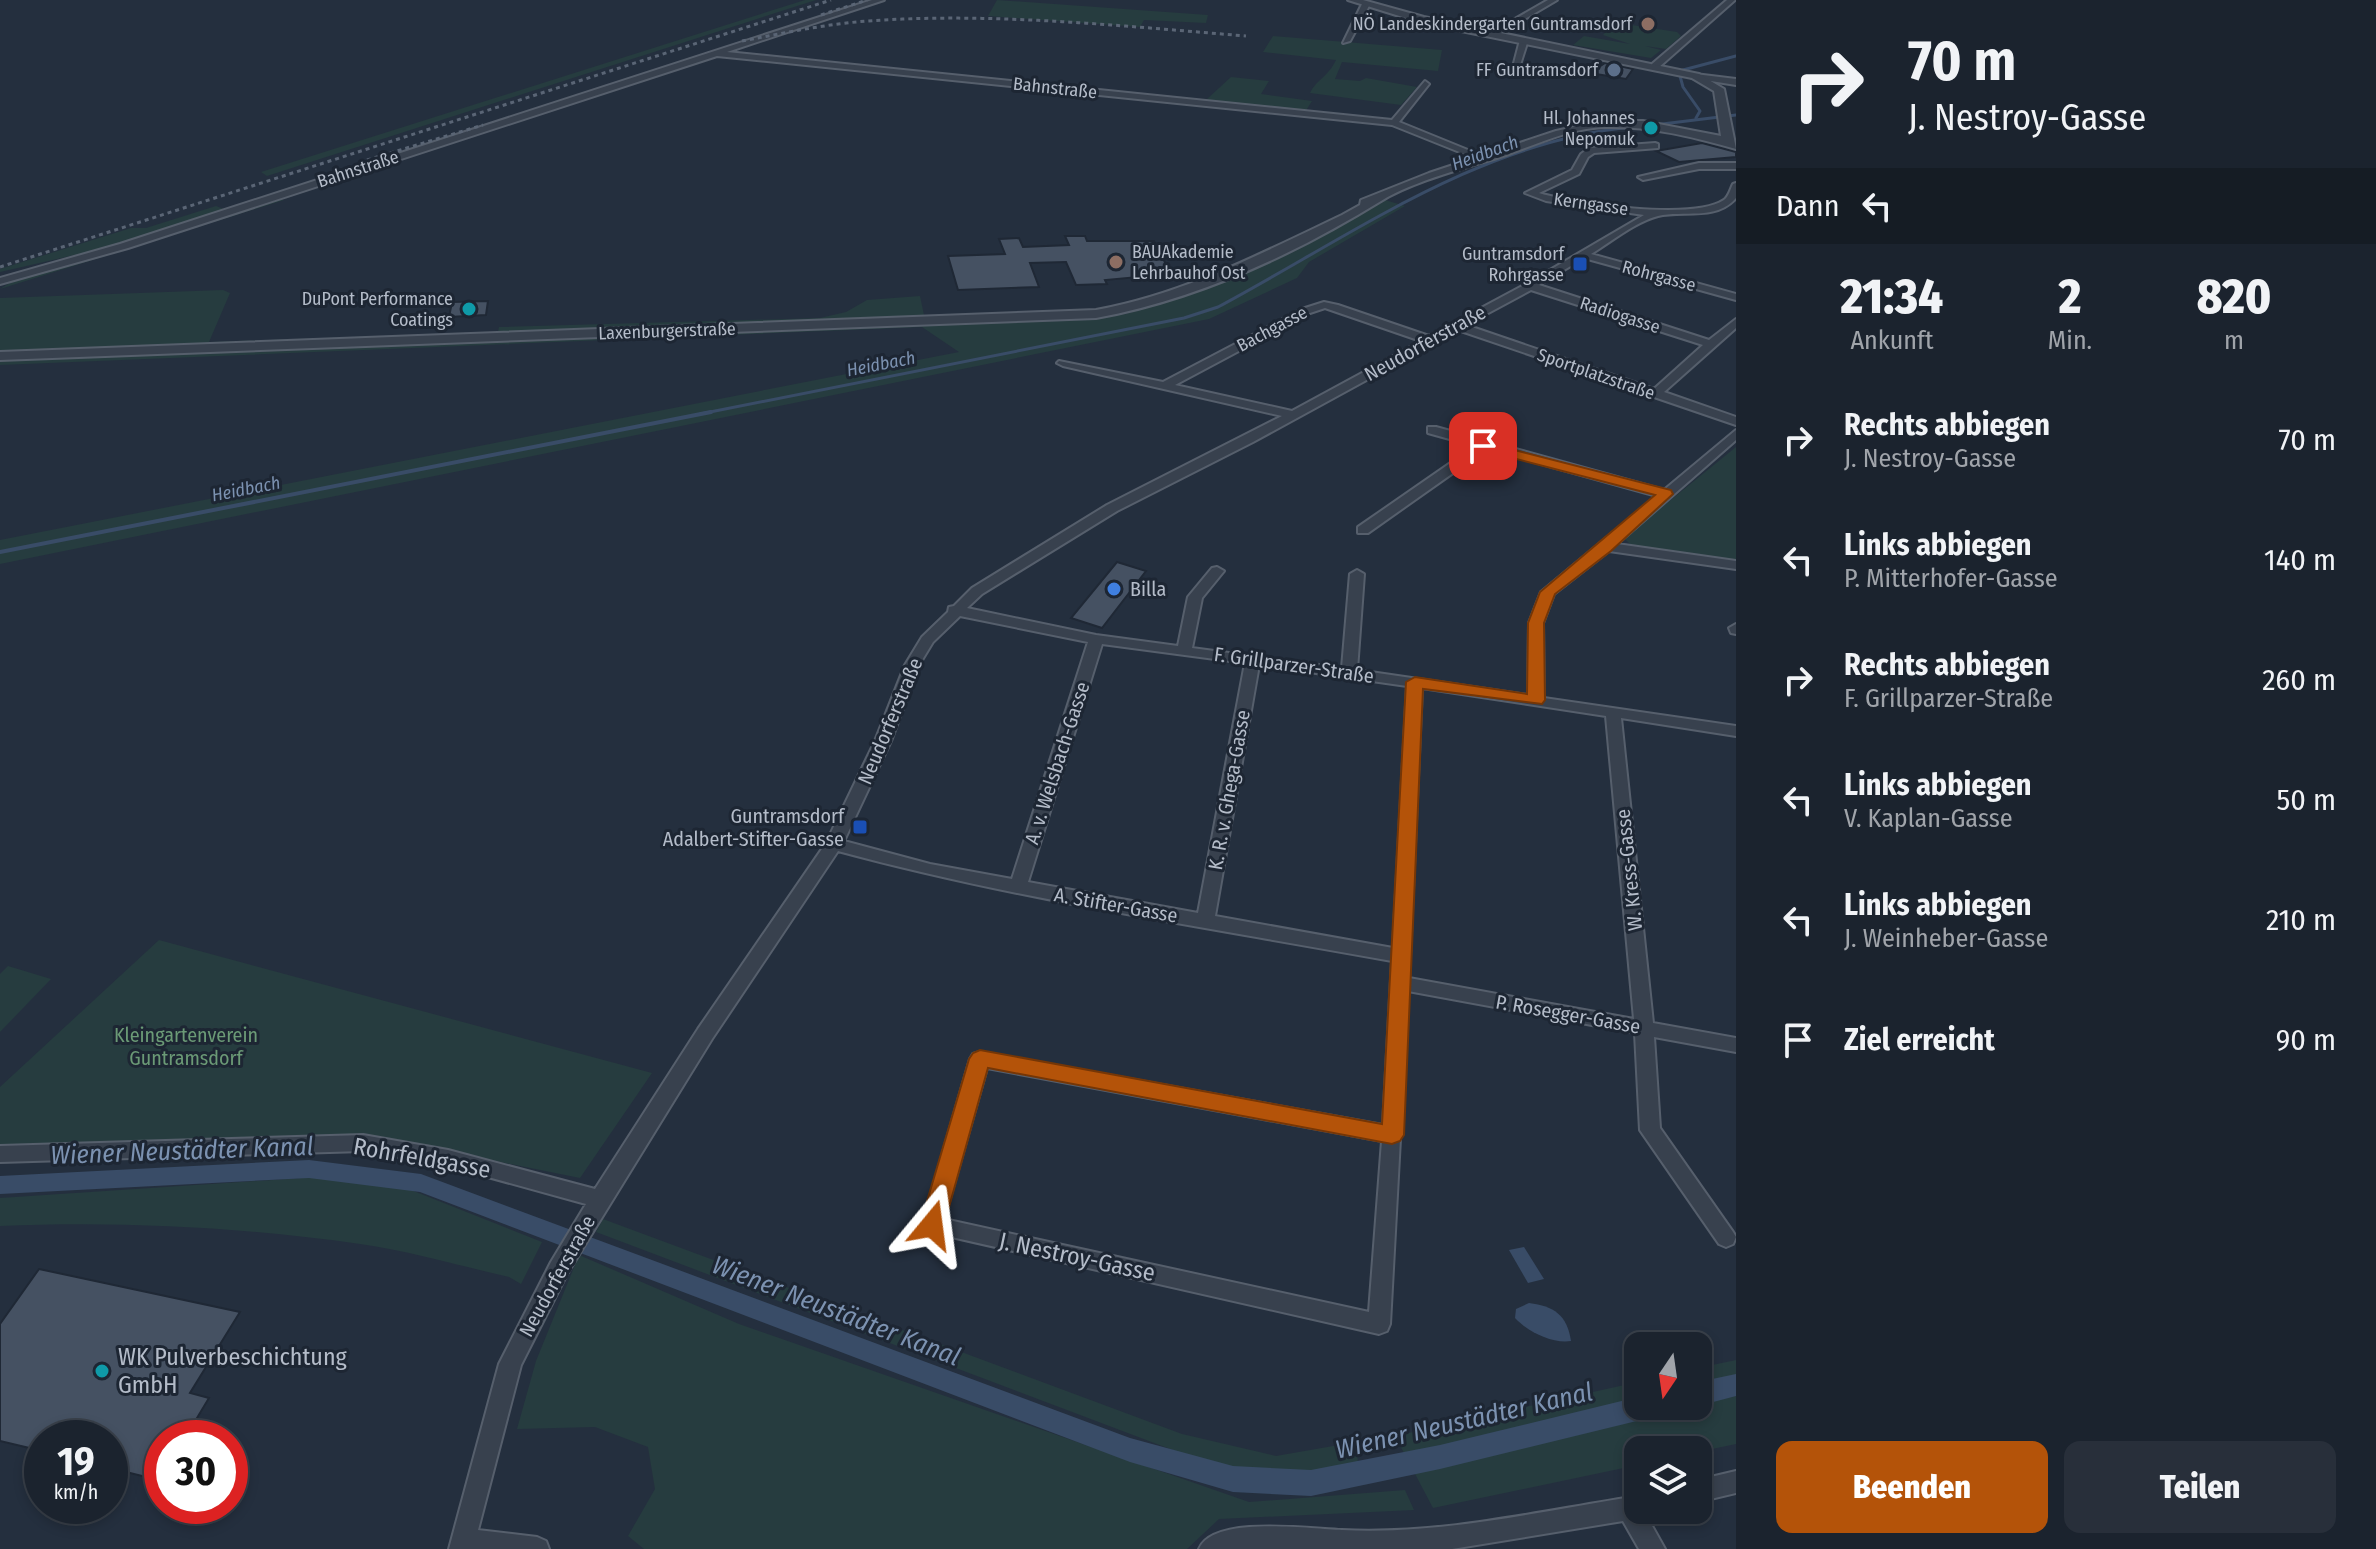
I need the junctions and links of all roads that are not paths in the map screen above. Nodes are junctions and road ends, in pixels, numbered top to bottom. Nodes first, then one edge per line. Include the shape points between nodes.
1 (880, 0) edge
2 (1353, 0) edge
3 (1534, 0) edge
4 (1731, 0) edge
5 (1550, 2) edge
6 (1366, 4) junction
7 (1493, 34) junction
8 (1524, 40) junction
9 (1346, 41) dead end
10 (715, 53) junction
11 (1516, 65) dead end
12 (1655, 66) junction
13 (1730, 82) edge
14 (1425, 84) dead end
15 (1725, 121) junction
16 (1394, 123) junction
17 (1709, 137) junction
18 (1732, 144) edge
19 (1655, 146) dead end
20 (1485, 159) junction
21 (1736, 166) edge
22 (1643, 177) dead end
23 (1736, 186) edge
24 (1658, 213) junction
25 (1583, 255) junction
26 (0, 281) edge
27 (1530, 286) junction
28 (1736, 297) edge
29 (1736, 322) edge
30 (1457, 326) junction
31 (1429, 340) junction
32 (1710, 344) junction
33 (0, 356) edge
34 (1063, 363) dead end
35 (1166, 385) junction
36 (1655, 394) junction
37 (1294, 415) junction
38 (1736, 421) edge
39 (1432, 430) dead end
40 (1736, 434) edge
41 (1483, 446) junction
42 (1666, 494) junction
43 (1363, 530) dead end
44 (1606, 547) junction
45 (1736, 565) edge
46 (1217, 571) dead end
47 (1357, 574) dead end
48 (954, 610) junction
49 (1096, 639) junction
50 (1184, 651) junction
51 (1253, 660) junction
52 (1349, 673) junction
53 (1415, 682) junction
54 (1536, 700) junction
55 (1613, 712) junction
56 (1736, 731) edge
57 (834, 844) junction
58 (1018, 888) junction
59 (1206, 920) junction
60 (1400, 956) junction
61 (1399, 983) junction
62 (1644, 1028) junction
63 (1736, 1045) edge
64 (1392, 1135) junction
65 (0, 1154) edge
66 (597, 1204) junction
67 (1726, 1238) dead end
68 (1736, 1482) edge
69 (1712, 1488) edge
70 (1624, 1510) edge
71 (1641, 1524) edge
72 (462, 1544) edge
73 (537, 1549) edge
74 (1211, 1549) edge
75 (1653, 1549) edge

1 - 10 street, Bahnstraße
2 - 6 street
3 - 5 street
4 - 12 street
5 - 7 street
6 - 7 street
6 - 9 street
7 - 8 street
8 - 11 street
8 - 12 street
10 - 16 street, Bahnstraße
10 - 26 street, Bahnstraße via 124,246
12 - 13 street
13 - 15 street
14 - 16 street
15 - 17 street
15 - 18 street
16 - 20 street, Bahnstraße
17 - 18 street, Laxenburgerstraße
17 - 20 street, Laxenburgerstraße via 1614,122 1580,127
19 - 24 street, Kerngasse via 1592,150 1576,172 1530,193
20 - 33 street, Laxenburgerstraße via 1406,185 1206,285 1150,304 1096,314
21 - 22 street via 1699,166
23 - 24 street, Kerngasse via 1722,205
24 - 25 street, Neudorferstraße
25 - 27 street, Neudorferstraße
25 - 28 street, Rohrgasse
27 - 30 street, Neudorferstraße
27 - 32 street, Radiogasse
29 - 32 street
30 - 31 street, Neudorferstraße
30 - 36 street, Sportplatzstraße
31 - 35 street, Bachgasse via 1324,305
31 - 37 street, Neudorferstraße
32 - 36 street
34 - 35 street
35 - 37 street
36 - 38 street, Sportplatzstraße
37 - 48 street, Neudorferstraße via 1112,508
39 - 41 street
40 - 42 street
41 - 42 street
41 - 43 street
42 - 44 street
44 - 45 street
44 - 54 street via 1548,592 1536,623
46 - 50 street, F. Grillparzer-Straße via 1195,597
47 - 52 street
48 - 49 street, F. Grillparzer-Straße
48 - 57 street, Neudorferstraße via 912,665
49 - 50 street, F. Grillparzer-Straße
49 - 58 street, A. v. Welsbach-Gasse
50 - 51 street, F. Grillparzer-Straße
51 - 52 street, F. Grillparzer-Straße
51 - 59 street, K. R. v. Ghega-Gasse
52 - 53 street, F. Grillparzer-Straße
53 - 54 street, F. Grillparzer-Straße
53 - 60 street
54 - 55 street, F. Grillparzer-Straße
55 - 56 street, F. Grillparzer-Straße
55 - 62 street, W. Kress-Gasse
57 - 58 street, A. Stifter-Gasse
57 - 66 street, Neudorferstraße
58 - 59 street, A. Stifter-Gasse
59 - 60 street, A. Stifter-Gasse
60 - 61 street
61 - 62 street, P. Rosegger-Gasse
61 - 64 street
62 - 63 street, P. Rosegger-Gasse
62 - 67 street, W. Kress-Gasse via 1650,1130
64 - 64 street, J. Nestroy-Gasse via 980,1059 932,1225 1379,1324
65 - 66 street, Rohrfeldgasse via 363,1143 448,1158
66 - 72 street, Neudorferstraße via 510,1364
68 - 69 street
70 - 74 street via 1435,1540 1260,1538 1219,1543
71 - 75 street
72 - 73 street

